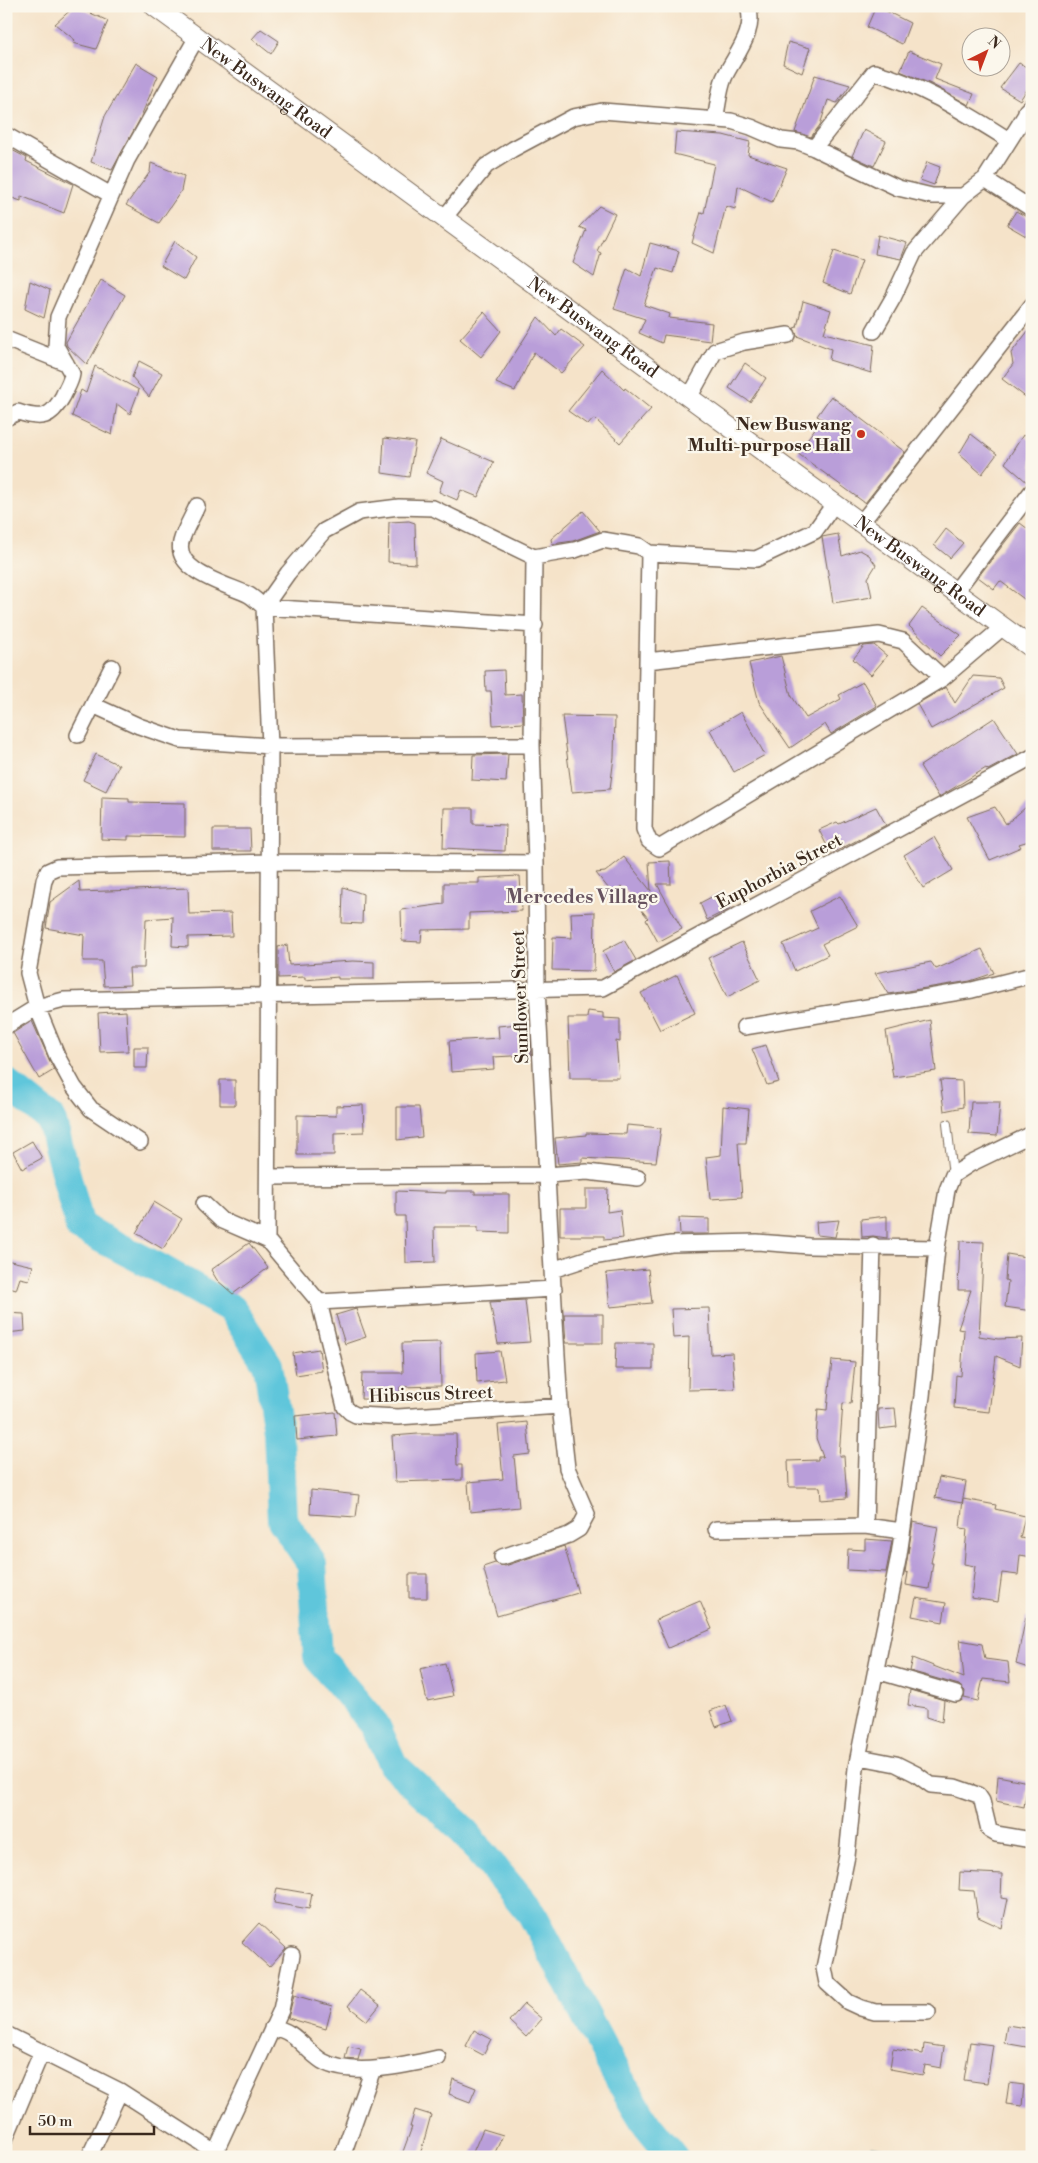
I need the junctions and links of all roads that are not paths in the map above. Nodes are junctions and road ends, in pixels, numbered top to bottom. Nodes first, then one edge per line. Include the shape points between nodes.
1 (154, 6) edge
2 (748, 6) edge
3 (197, 37) junction
4 (1032, 105) edge
5 (715, 120) junction
6 (6, 135) edge
7 (1009, 140) junction
8 (814, 148) junction
9 (985, 179) junction
10 (111, 195) junction
11 (963, 196) junction
12 (1032, 209) edge
13 (444, 218) junction
14 (1032, 306) edge
15 (874, 331) dead end
16 (788, 335) dead end
17 (6, 339) edge
18 (66, 363) junction
19 (690, 396) junction
20 (6, 418) edge
21 (1032, 491) edge
22 (834, 504) junction
23 (197, 506) dead end
24 (861, 523) junction
25 (648, 553) junction
26 (534, 557) junction
27 (955, 592) junction
28 (264, 607) junction
29 (535, 625) junction
30 (1003, 627) junction
31 (1032, 648) edge
32 (647, 661) junction
33 (112, 667) dead end
34 (943, 678) junction
35 (93, 705) junction
36 (78, 735) dead end
37 (532, 745) junction
38 (270, 746) junction
39 (1032, 757) edge
40 (269, 862) junction
41 (536, 862) junction
42 (1032, 975) edge
43 (537, 988) junction
44 (269, 995) junction
45 (36, 1007) junction
46 (6, 1026) edge
47 (744, 1027) dead end
48 (947, 1124) dead end
49 (1032, 1134) edge
50 (140, 1142) dead end
51 (547, 1175) junction
52 (953, 1175) junction
53 (268, 1177) junction
54 (638, 1178) dead end
55 (204, 1204) dead end
56 (267, 1240) junction
57 (873, 1245) junction
58 (937, 1248) junction
59 (552, 1270) junction
60 (554, 1289) junction
61 (319, 1302) junction
62 (560, 1406) junction
63 (866, 1526) junction
64 (716, 1529) dead end
65 (902, 1531) junction
66 (502, 1557) dead end
67 (877, 1670) junction
68 (956, 1694) dead end
69 (860, 1757) junction
70 (1032, 1840) edge
71 (292, 1955) dead end
72 (928, 2012) dead end
73 (272, 2028) junction
74 (6, 2034) edge
75 (42, 2051) junction
76 (438, 2058) dead end
77 (373, 2069) junction
78 (120, 2091) junction
79 (6, 2137) edge
80 (214, 2154) edge
81 (89, 2157) edge
82 (342, 2157) edge

1 - 3 street, New Buswang Road
2 - 5 street via 750,21 747,34 724,79
3 - 10 street via 127,160
3 - 13 street, New Buswang Road
4 - 7 street
5 - 8 street via 731,121 781,140
5 - 13 street via 602,110 573,117 486,166
6 - 10 street
7 - 8 street via 964,112 874,72
7 - 9 street
8 - 11 street via 898,188 932,196
9 - 11 street
9 - 12 street
10 - 18 street via 58,317 56,346
11 - 15 street via 914,253
13 - 19 street, New Buswang Road
14 - 24 street
16 - 19 street via 744,342 715,351
17 - 18 street
18 - 20 street via 72,374 54,411 39,417 18,412
19 - 22 street, New Buswang Road
21 - 27 street
22 - 24 street, New Buswang Road
22 - 25 street via 815,531 756,559
23 - 28 street via 181,542 184,562 193,570 250,596
24 - 27 street, New Buswang Road
25 - 26 street via 639,546 603,540 575,550
25 - 32 street
26 - 28 street via 433,508 399,507 359,512 324,531
26 - 29 street, Sunflower Street
27 - 30 street, New Buswang Road
28 - 29 street
28 - 38 street
29 - 37 street, Sunflower Street
30 - 31 street, New Buswang Road
30 - 34 street
32 - 34 street via 879,635 903,641
32 - 34 street via 644,829 649,841 659,848
33 - 35 street
35 - 36 street
35 - 38 street via 180,740
37 - 38 street
37 - 41 street, Sunflower Street
38 - 40 street
39 - 43 street, Euphorbia Street via 603,988
40 - 41 street
40 - 44 street
40 - 45 street via 57,867 48,871 28,973
41 - 43 street, Sunflower Street
42 - 47 street via 972,990
43 - 44 street, Euphorbia Street
43 - 51 street, Sunflower Street
44 - 45 street, Euphorbia Street via 64,1000
44 - 53 street
45 - 46 street, Euphorbia Street
45 - 50 street via 57,1056 85,1102
48 - 52 lane
49 - 52 street
51 - 53 street
51 - 54 street via 587,1172
51 - 59 street, Sunflower Street
52 - 58 street via 947,1190
53 - 56 street
55 - 56 street via 221,1220
56 - 61 street, Hibiscus Street
57 - 58 street
57 - 59 street via 671,1244 592,1257
57 - 63 street
58 - 65 street via 922,1396
59 - 60 street, Sunflower Street
60 - 61 street
60 - 62 street, Sunflower Street
61 - 62 street, Hibiscus Street via 345,1406 356,1415 398,1416
62 - 66 street, Sunflower Street via 567,1468 587,1514 579,1529 569,1535
63 - 64 street
63 - 65 street
65 - 67 street
67 - 68 street
67 - 69 street
69 - 70 street via 896,1764 930,1784 971,1791 982,1801 989,1830
69 - 72 street via 856,1768 847,1856 824,1968 826,1984 848,2002 875,2012
71 - 73 street via 281,2010
73 - 77 street via 289,2032 322,2061 336,2066
73 - 80 street
74 - 75 street
75 - 78 street
75 - 79 street
76 - 77 street
77 - 82 street
78 - 80 street
78 - 81 street

